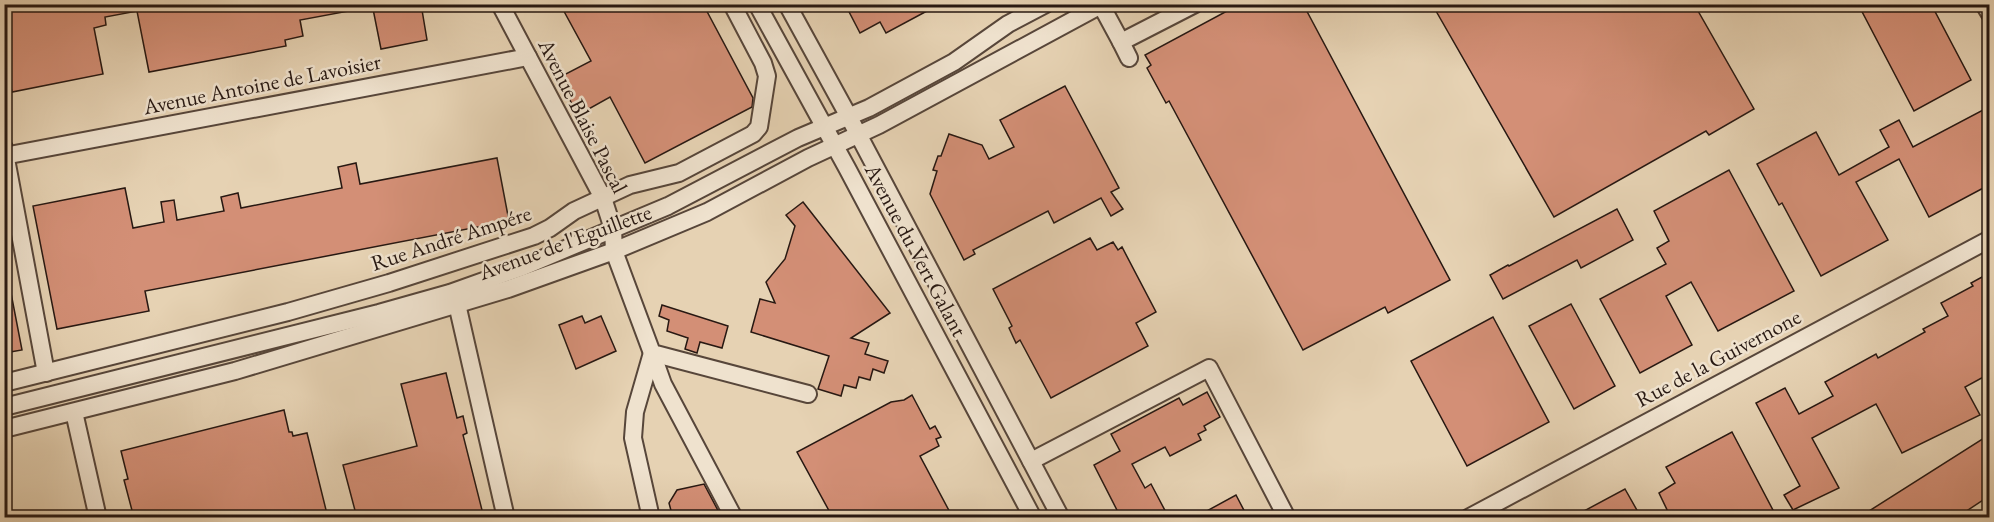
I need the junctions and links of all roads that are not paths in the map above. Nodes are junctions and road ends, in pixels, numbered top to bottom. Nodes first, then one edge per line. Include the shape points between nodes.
1 (500, 4) edge
2 (732, 4) edge
3 (757, 4) edge
4 (787, 4) edge
5 (1046, 4) edge
6 (1195, 4) edge
7 (1984, 4) edge
8 (1102, 5) edge
9 (1989, 14) edge
10 (1121, 42) junction
11 (528, 57) junction
12 (1130, 58) dead end
13 (849, 117) junction
14 (824, 126) junction
15 (859, 135) junction
16 (834, 145) junction
17 (5, 153) edge
18 (603, 198) junction
19 (612, 229) junction
20 (1989, 239) edge
21 (614, 251) junction
22 (457, 304) junction
23 (652, 353) junction
24 (46, 373) junction
25 (4, 383) edge
26 (808, 394) dead end
27 (4, 407) edge
28 (74, 412) junction
29 (4, 429) edge
30 (1031, 461) junction
31 (98, 518) edge
32 (506, 518) edge
33 (651, 518) edge
34 (734, 518) edge
35 (1033, 518) edge
36 (1061, 518) edge
37 (1287, 518) edge
38 (1468, 518) edge

1 - 11 street, Avenue Blaise Pascal
2 - 18 street, Rue André Ampére via 767,76 756,131 680,173 630,185
3 - 14 street, Avenue du Vert Galant
4 - 13 street, Avenue du Vert Galant
5 - 13 street, Avenue de l'Eguillette via 1008,24 954,62
6 - 10 street
7 - 9 street
8 - 10 street
8 - 15 street, Avenue de l'Eguillette
10 - 12 street
11 - 17 street, Avenue Antoine de Lavoisier
11 - 18 street, Avenue Blaise Pascal
13 - 14 street, Avenue de l'Eguillette
13 - 15 street, Avenue du Vert Galant
14 - 16 street, Avenue du Vert Galant
14 - 19 street, Avenue de l'Eguillette via 668,206
15 - 16 street, Avenue de l'Eguillette
15 - 30 street, Avenue du Vert Galant
16 - 21 street, Avenue de l'Eguillette via 707,213
16 - 35 street, Avenue du Vert Galant
17 - 24 street
18 - 19 street, Avenue Blaise Pascal
18 - 24 street, Rue André Ampére via 534,236 389,283
19 - 21 street, Avenue Blaise Pascal
19 - 27 street, Avenue de l'Eguillette via 440,296
20 - 38 street, Rue de la Guivernone
21 - 22 street, Avenue de l'Eguillette
21 - 23 street, Avenue Blaise Pascal
22 - 28 street, Avenue de l'Eguillette via 235,371
22 - 32 street
23 - 26 street
23 - 33 street via 635,412 633,438
23 - 34 street, Avenue Blaise Pascal via 663,384
24 - 25 street, Rue André Ampére
28 - 29 street, Avenue de l'Eguillette
28 - 31 street
30 - 36 street, Avenue du Vert Galant
30 - 37 street via 1209,368

